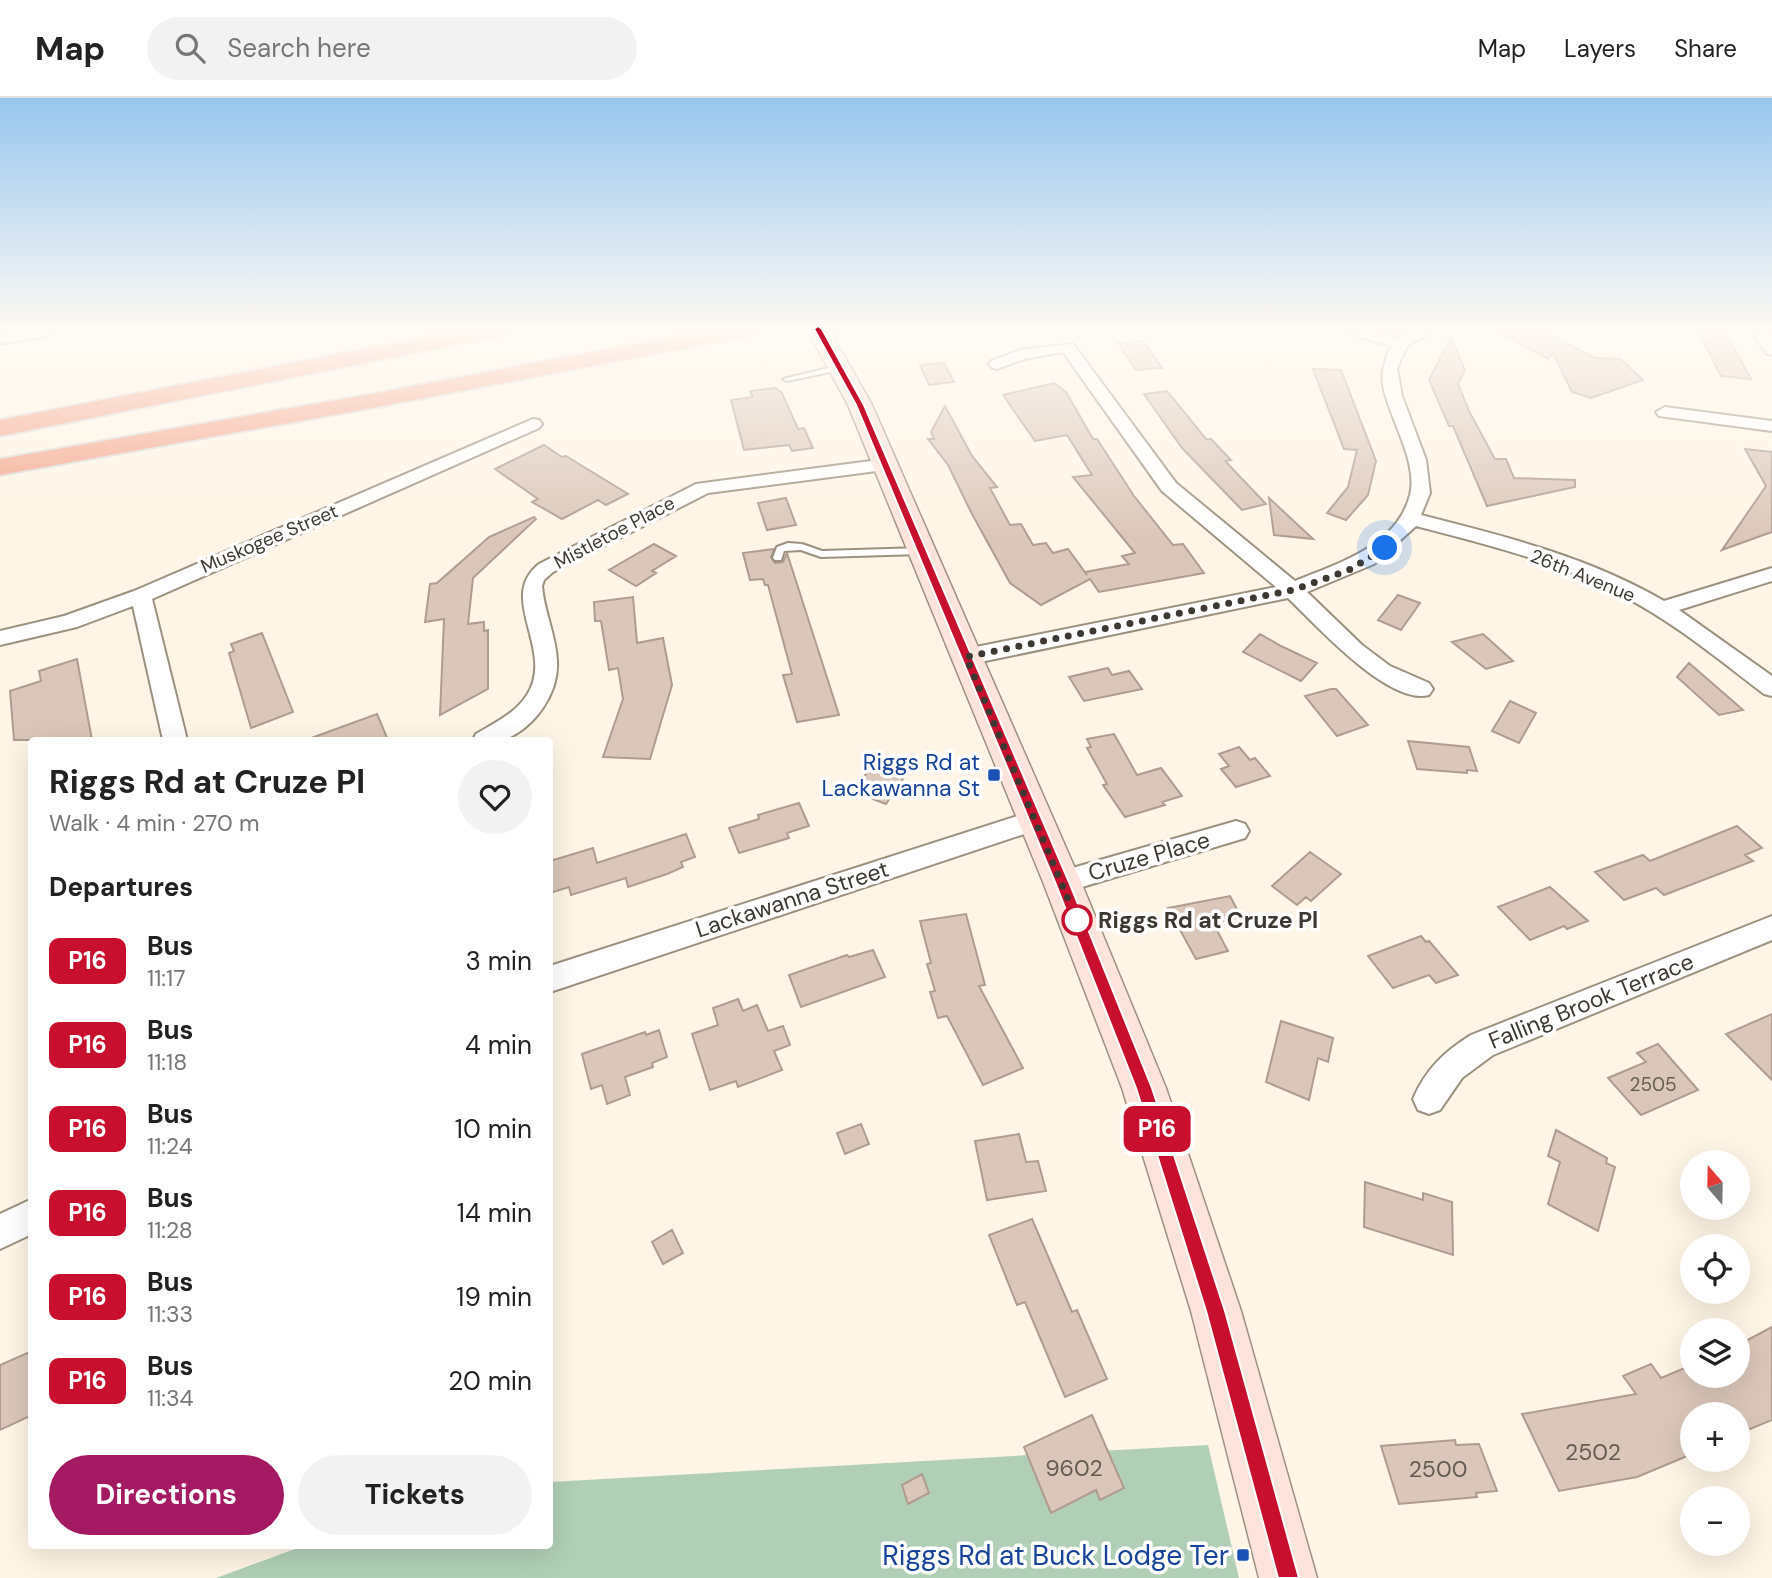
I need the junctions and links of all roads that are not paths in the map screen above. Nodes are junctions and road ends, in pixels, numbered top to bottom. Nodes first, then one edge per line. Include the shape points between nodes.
1 (151, 398) edge
2 (388, 398) edge
3 (854, 398) edge
4 (1104, 398) edge
5 (1393, 398) edge
6 (1665, 412) dead end
7 (533, 424) dead end
8 (1772, 426) edge
9 (0, 428) edge
10 (886, 465) junction
11 (0, 467) edge
12 (1412, 519) junction
13 (921, 551) junction
14 (778, 558) dead end
15 (1772, 573) edge
16 (1293, 590) junction
17 (141, 596) junction
18 (1661, 609) junction
19 (0, 638) edge
20 (966, 657) junction
21 (1772, 688) edge
22 (1421, 690) dead end
23 (174, 737) edge
24 (490, 737) edge
25 (1036, 820) junction
26 (1236, 831) dead end
27 (1062, 882) junction
28 (1772, 928) edge
29 (553, 978) edge
30 (1429, 1099) dead end
31 (28, 1218) edge
32 (0, 1232) edge
33 (1288, 1578) edge

1 - 9 highway
2 - 11 highway
3 - 10 main road
4 - 16 street via 1169,486
5 - 12 street via 1421,466 1421,499
6 - 8 street
7 - 17 street, Muskogee Street
10 - 13 main road
10 - 24 street, Mistletoe Place via 703,488 546,568 532,586 547,665 545,685 525,714
12 - 16 street via 1366,562
12 - 18 street, 26th Avenue via 1572,567
13 - 14 lane via 821,554 788,546 780,549
13 - 20 main road
15 - 18 street
16 - 20 street
16 - 22 street via 1354,650 1382,671
17 - 19 street, Muskogee Street via 69,622
17 - 23 street
18 - 21 street, 26th Avenue
20 - 25 main road
25 - 27 main road
25 - 29 street, Lackawanna Street
26 - 27 street, Cruze Place
27 - 33 main road via 1144,1088 1176,1184 1216,1311
28 - 30 street, Falling Brook Terrace via 1482,1045 1452,1063
31 - 32 street

